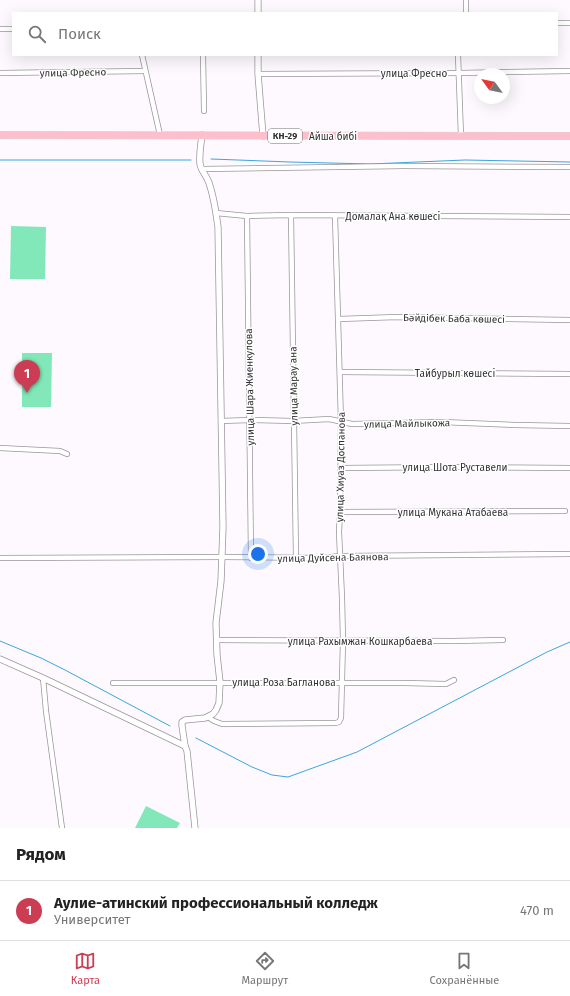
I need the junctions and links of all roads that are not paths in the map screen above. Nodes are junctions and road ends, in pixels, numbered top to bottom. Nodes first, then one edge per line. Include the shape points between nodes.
1 (258, 0) edge
2 (466, 0) edge
3 (258, 12) edge
4 (466, 12) edge
5 (558, 23) edge
6 (570, 23) edge
7 (0, 29) edge
8 (12, 29) edge
9 (142, 56) edge
10 (203, 56) edge
11 (258, 56) edge
12 (458, 56) edge
13 (146, 71) junction
14 (570, 71) edge
15 (0, 72) edge
16 (458, 73) junction
17 (258, 74) junction
18 (204, 111) dead end
19 (0, 135) edge
20 (160, 135) junction
21 (202, 135) junction
22 (263, 136) junction
23 (461, 136) junction
24 (570, 136) edge
25 (201, 167) junction
26 (570, 168) edge
27 (216, 213) junction
28 (291, 215) junction
29 (247, 216) junction
30 (335, 216) junction
31 (570, 217) edge
32 (339, 319) junction
33 (570, 320) edge
34 (340, 372) junction
35 (570, 374) edge
36 (250, 420) junction
37 (221, 421) junction
38 (294, 421) junction
39 (342, 422) junction
40 (570, 426) edge
41 (0, 448) edge
42 (68, 454) dead end
43 (341, 468) junction
44 (570, 468) edge
45 (565, 511) dead end
46 (340, 512) junction
47 (570, 554) edge
48 (340, 556) junction
49 (222, 557) junction
50 (0, 558) edge
51 (251, 558) junction
52 (296, 558) junction
53 (217, 640) junction
54 (503, 640) dead end
55 (343, 641) junction
56 (0, 659) edge
57 (43, 678) junction
58 (454, 680) dead end
59 (220, 682) junction
60 (343, 682) junction
61 (113, 683) dead end
62 (208, 717) junction
63 (185, 746) junction
64 (62, 828) edge
65 (195, 828) edge

1 - 3 street
2 - 4 street
5 - 6 street
7 - 8 street
9 - 13 street
10 - 18 street
11 - 17 street
12 - 16 street
13 - 15 street, улица Фресно
13 - 20 street
14 - 16 street, улица Фресно
16 - 17 street, улица Фресно
16 - 23 street
17 - 22 street
19 - 20 main road, Айша бибі / КН-29
20 - 21 main road, Айша бибі / КН-29
21 - 22 main road, Айша бибі / КН-29
21 - 25 street
22 - 23 main road, Айша бибі / КН-29
23 - 24 main road, Айша бибі / КН-29
25 - 26 street
25 - 27 street via 209,184
27 - 29 street, Домалақ Ана көшесі
27 - 37 street
28 - 29 street, Домалақ Ана көшесі
28 - 30 street, Домалақ Ана көшесі
28 - 38 street, улица Марау ана
29 - 36 street, улица Шара Жиенкулова
30 - 31 street, Домалақ Ана көшесі
30 - 32 street, улица Хиуаз Доспанова
32 - 33 street, Бәйдібек Баба көшесі via 397,317
32 - 34 street, улица Хиуаз Доспанова
34 - 35 street, Тайбурыл көшесі
34 - 39 street, улица Хиуаз Доспанова
36 - 37 street, улица Майлыкожа
36 - 38 street, улица Майлыкожа
36 - 51 street, улица Шара Жиенкулова
37 - 49 street
38 - 39 street, улица Майлыкожа via 329,419
38 - 52 street, улица Марау ана
39 - 40 street, улица Майлыкожа
39 - 43 street, улица Хиуаз Доспанова
41 - 42 street via 60,451
43 - 44 street, улица Шота Руставели
43 - 46 street, улица Хиуаз Доспанова
45 - 46 street, улица Мукана Атабаева
46 - 48 street, улица Хиуаз Доспанова
47 - 48 street, улица Дуйсена Баянова
48 - 52 street, улица Дуйсена Баянова
48 - 55 street, улица Хиуаз Доспанова
49 - 50 street, улица Дуйсена Баянова
49 - 51 street, улица Дуйсена Баянова
49 - 53 street via 216,623
51 - 52 street, улица Дуйсена Баянова
53 - 55 street, улица Рахымжан Кошкарбаева
53 - 59 street
54 - 55 street, улица Рахымжан Кошкарбаева
55 - 60 street, улица Хиуаз Доспанова
56 - 57 street
57 - 63 street
57 - 64 street
58 - 60 street, улица Роза Багланова via 446,684
59 - 60 street, улица Роза Багланова
59 - 61 street, улица Роза Багланова
59 - 62 street via 219,703 213,714
60 - 62 street, улица Хиуаз Доспанова via 342,718 336,723 222,724
62 - 63 street via 182,722
63 - 65 street

